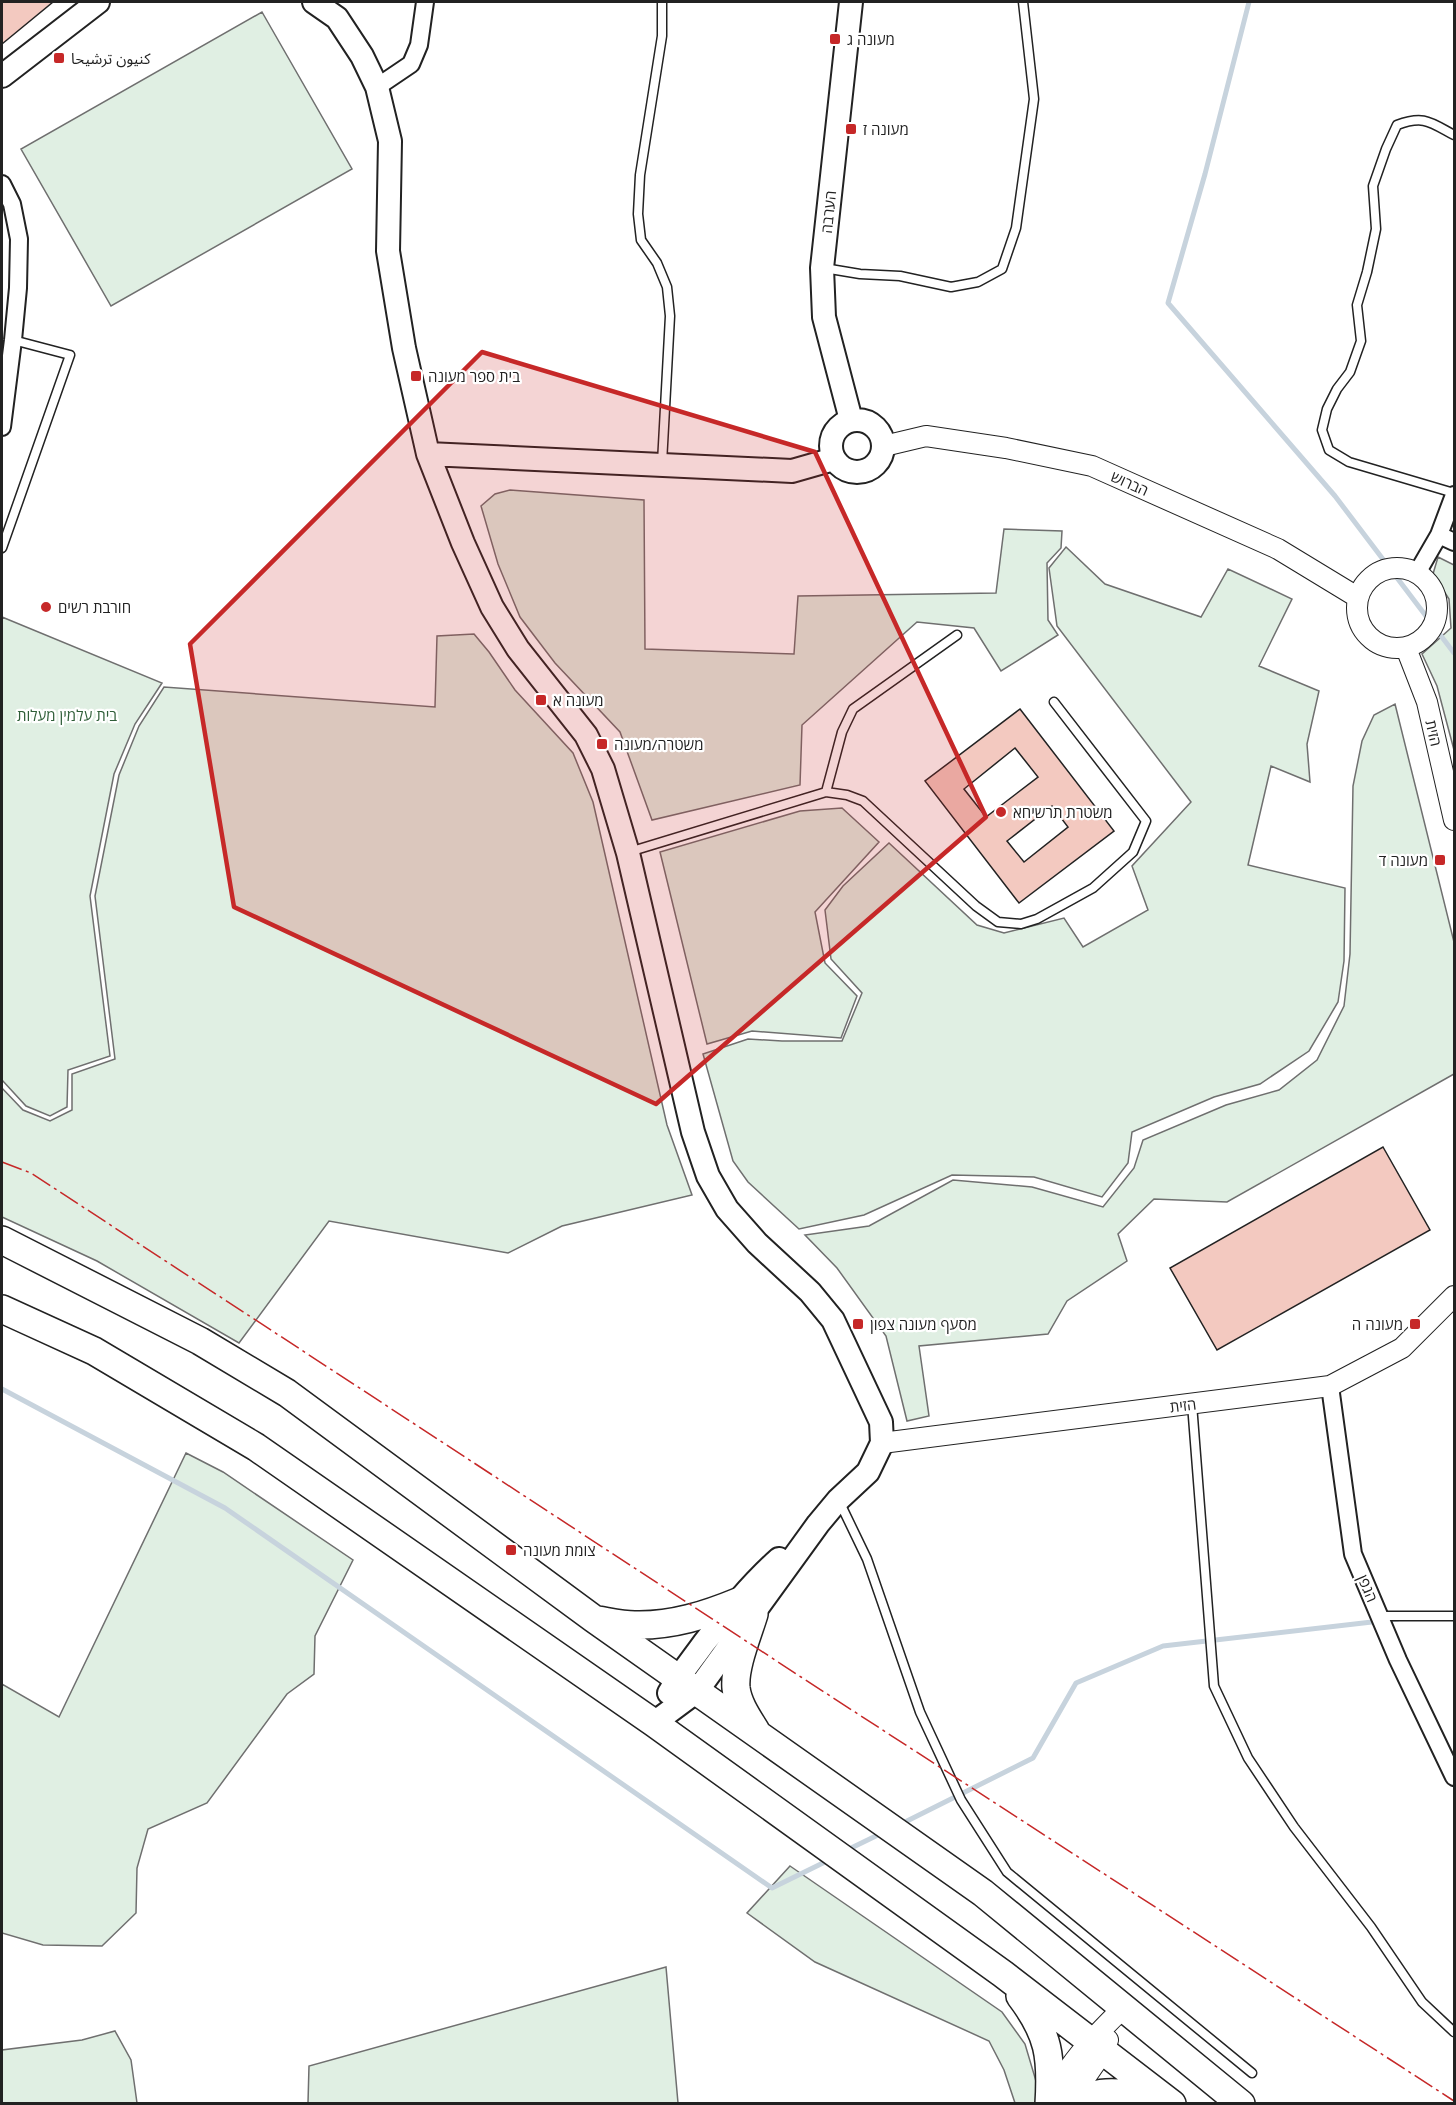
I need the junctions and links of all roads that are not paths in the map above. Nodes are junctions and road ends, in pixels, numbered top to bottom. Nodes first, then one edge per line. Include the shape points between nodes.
1 (98, 2) edge
2 (314, 2) edge
3 (425, 2) edge
4 (662, 2) edge
5 (851, 2) edge
6 (1023, 2) edge
7 (2, 76) edge
8 (376, 87) junction
9 (1455, 135) edge
10 (2, 184) edge
11 (822, 267) junction
12 (13, 340) junction
13 (850, 420) junction
14 (2, 427) edge
15 (884, 446) junction
16 (428, 454) junction
17 (834, 459) junction
18 (662, 464) junction
19 (1455, 494) edge
20 (1439, 535) junction
21 (1455, 542) edge
22 (2, 548) edge
23 (1417, 573) junction
24 (1357, 597) junction
25 (957, 635) dead end
26 (1406, 648) junction
27 (1054, 702) dead end
28 (826, 792) junction
29 (1455, 820) edge
30 (628, 853) junction
31 (2, 1240) edge
32 (1455, 1296) edge
33 (2, 1309) edge
34 (1330, 1386) junction
35 (1192, 1404) junction
36 (882, 1443) junction
37 (838, 1500) junction
38 (747, 1607) junction
39 (1380, 1616) junction
40 (1455, 1616) edge
41 (594, 1619) junction
42 (687, 1685) junction
43 (654, 1724) junction
44 (762, 1739) junction
45 (1455, 1777) edge
46 (1003, 1974) junction
47 (1124, 2008) junction
48 (1455, 2032) edge
49 (1096, 2047) junction
50 (1252, 2073) dead end
51 (1051, 2103) edge
52 (1067, 2103) edge
53 (1073, 2103) edge
54 (1167, 2103) edge
55 (1172, 2103) edge
56 (1241, 2103) edge

1 - 7 main road
2 - 8 main road via 337,18 362,56
3 - 8 street via 419,45 411,64
4 - 18 lane via 662,36 640,175 638,214 641,240 667,287 670,316
5 - 11 main road, הערבה
6 - 11 lane via 1034,99 1016,228 1002,270 978,282 951,287 900,276
8 - 16 main road via 390,141 388,251 404,348
9 - 19 lane via 1423,119 1410,120 1397,125 1386,149 1373,186 1376,229 1357,305 1361,341 1350,372 1327,409 1322,430 1329,450 1349,462
10 - 12 street via 12,204 19,239
11 - 13 main road, הערבה via 824,317
12 - 14 street
12 - 22 lane via 70,355
13 - 15 main road via 862,420 878,429
13 - 17 main road via 835,430 831,438
15 - 17 main road via 877,463 861,472 848,471
15 - 24 street, הברוש via 926,436 1092,466 1278,549
16 - 18 main road
16 - 30 main road via 492,608 518,649 586,735 603,769
17 - 18 main road via 792,471
19 - 20 street
20 - 21 street
20 - 23 street
23 - 24 street via 1404,568 1377,573 1365,582
23 - 26 street via 1432,588 1437,615 1432,628 1419,642
24 - 26 street via 1359,625 1368,637 1385,647
25 - 28 lane via 853,709 842,732
26 - 29 street, הזית via 1427,702
27 - 28 lane via 1146,820 1133,852 1109,874 1093,888 1037,919 1021,924 998,922 863,801
28 - 30 lane
30 - 36 main road via 693,1132 708,1176 727,1209 833,1320 881,1422
31 - 41 highway via 200,1341 287,1393
32 - 34 street, הזית via 1402,1348
33 - 43 highway via 94,1351 256,1447
34 - 35 street, הזית
34 - 39 street, הגפן via 1353,1554
35 - 36 street, הזית
35 - 48 lane via 1214,1686 1248,1758 1294,1827 1371,1927 1422,2002
36 - 37 main road via 868,1472
37 - 38 main road
37 - 50 lane via 867,1559 920,1712 961,1800 1007,1872
38 - 41 highway via 634,1626
38 - 42 main road
38 - 44 highway via 736,1687 744,1712
39 - 40 lane
39 - 45 street, הגפן
41 - 42 highway
42 - 43 main road
42 - 44 highway
43 - 46 highway
44 - 47 highway via 983,1893
46 - 49 highway
46 - 51 highway via 1042,2030 1051,2070
47 - 49 street
47 - 56 highway
49 - 51 street via 1062,2081
49 - 52 street
49 - 55 highway
53 - 54 highway via 1104,2092

